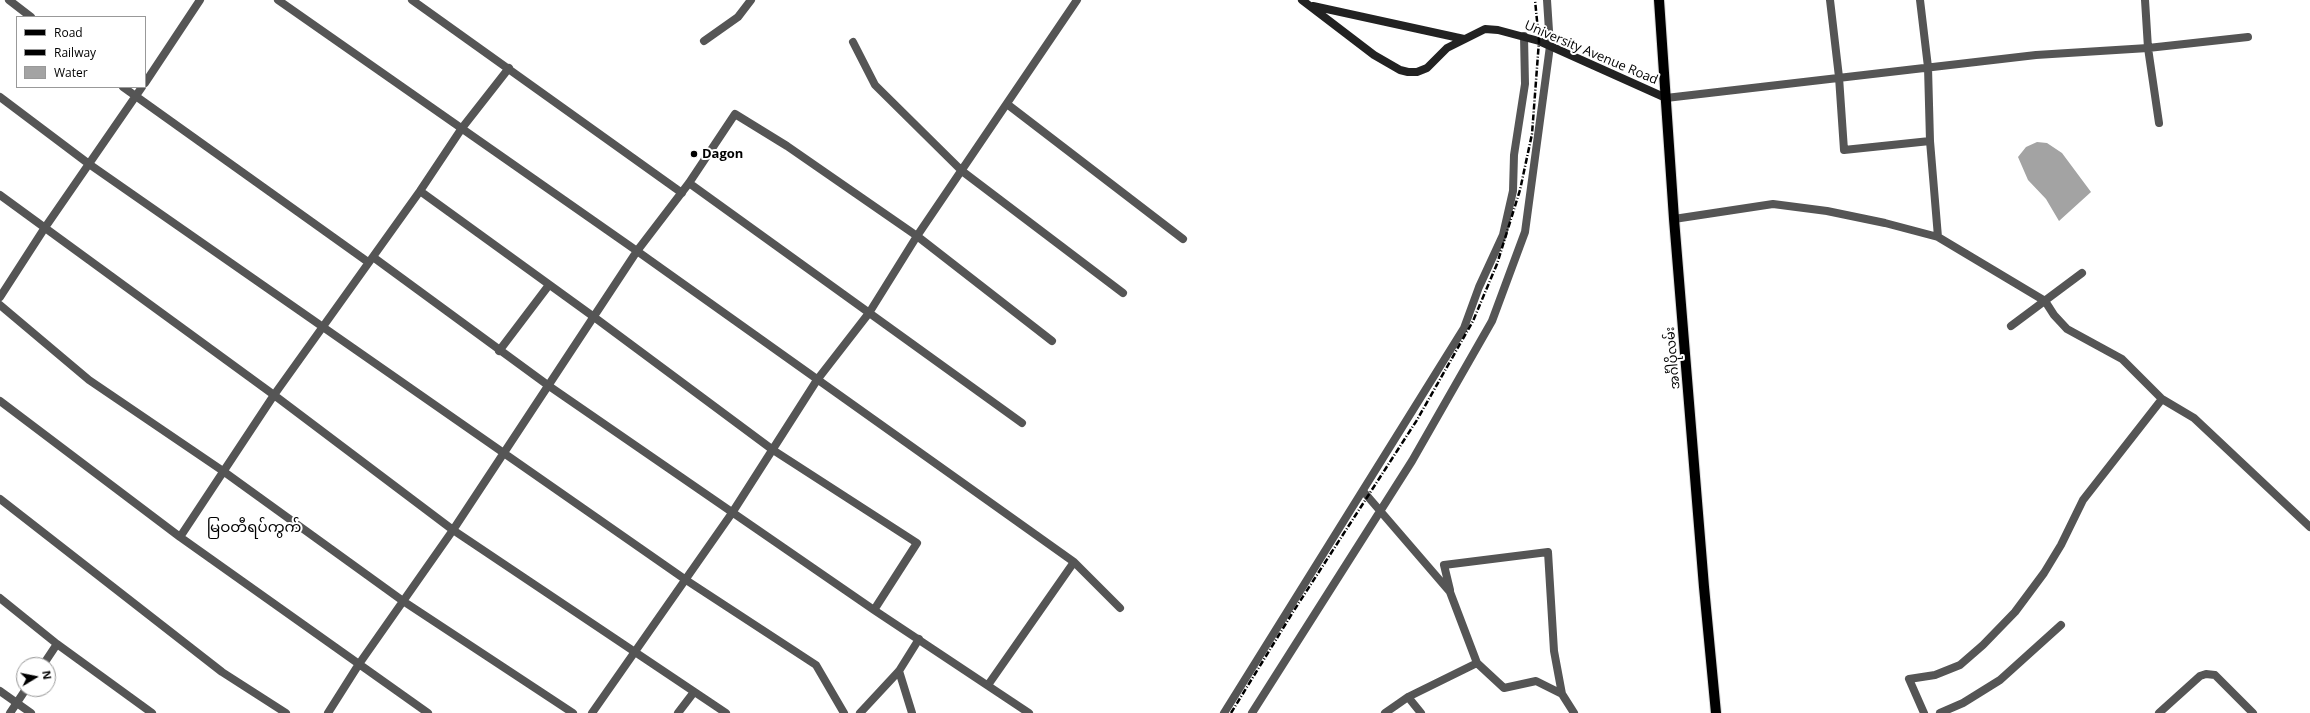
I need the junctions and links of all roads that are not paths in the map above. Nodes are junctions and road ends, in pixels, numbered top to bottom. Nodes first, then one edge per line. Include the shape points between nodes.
1 (9, 0) edge
2 (200, 0) edge
3 (278, 0) edge
4 (412, 0) edge
5 (751, 0) edge
6 (1077, 0) edge
7 (1302, 0) edge
8 (1547, 0) edge
9 (1659, 0) edge
10 (1830, 0) edge
11 (1920, 0) edge
12 (2145, 0) edge
13 (1310, 5) junction
14 (30, 16) edge
15 (1524, 36) junction
16 (2248, 37) dead end
17 (1464, 40) junction
18 (704, 41) dead end
19 (853, 42) dead end
20 (1550, 46) junction
21 (2148, 48) junction
22 (1928, 67) junction
23 (509, 68) junction
24 (1839, 77) junction
25 (146, 81) edge
26 (124, 88) edge
27 (141, 88) edge
28 (0, 97) edge
29 (136, 97) junction
30 (1666, 98) junction
31 (1007, 104) junction
32 (2159, 123) dead end
33 (462, 128) junction
34 (1930, 140) junction
35 (89, 164) junction
36 (962, 171) junction
37 (689, 183) junction
38 (420, 191) junction
39 (682, 192) junction
40 (0, 195) edge
41 (1674, 219) junction
42 (44, 229) junction
43 (917, 236) junction
44 (1938, 237) junction
45 (1183, 239) dead end
46 (637, 251) junction
47 (371, 260) junction
48 (2082, 273) dead end
49 (549, 285) junction
50 (1123, 293) dead end
51 (0, 297) edge
52 (2045, 301) junction
53 (0, 305) edge
54 (869, 313) junction
55 (594, 317) junction
56 (323, 325) junction
57 (2011, 326) dead end
58 (1052, 341) dead end
59 (499, 351) junction
60 (817, 380) junction
61 (549, 386) junction
62 (274, 395) junction
63 (2162, 399) junction
64 (0, 401) edge
65 (1022, 423) dead end
66 (773, 450) junction
67 (503, 452) junction
68 (222, 471) junction
69 (1363, 491) junction
70 (0, 499) edge
71 (1381, 512) junction
72 (732, 513) junction
73 (2310, 527) edge
74 (453, 530) junction
75 (180, 537) junction
76 (1074, 562) junction
77 (686, 580) junction
78 (1450, 592) junction
79 (0, 598) edge
80 (404, 601) junction
81 (1120, 608) dead end
82 (874, 610) junction
83 (2061, 625) dead end
84 (919, 639) junction
85 (57, 644) junction
86 (635, 653) junction
87 (48, 657) edge
88 (1477, 663) junction
89 (359, 664) junction
90 (899, 671) junction
91 (988, 686) junction
92 (0, 691) edge
93 (694, 692) junction
94 (1562, 694) junction
95 (21, 697) edge
96 (1408, 697) junction
97 (16, 704) junction
98 (10, 713) edge
99 (31, 713) edge
100 (152, 713) edge
101 (286, 713) edge
102 (328, 713) edge
103 (428, 713) edge
104 (573, 713) edge
105 (592, 713) edge
106 (678, 713) edge
107 (726, 713) edge
108 (844, 713) edge
109 (860, 713) edge
110 (912, 713) edge
111 (1029, 713) edge
112 (1224, 713) edge
113 (1252, 713) edge
114 (1385, 713) edge
115 (1420, 713) edge
116 (1574, 713) edge
117 (1716, 713) edge
118 (1924, 713) edge
119 (1940, 713) edge
120 (2159, 713) edge
121 (2253, 713) edge

1 - 14 street
2 - 25 street
3 - 33 street
4 - 23 street
5 - 18 street via 738,17
6 - 31 street
7 - 13 main road, University Avenue Road
8 - 20 street
9 - 30 main road, အင်္ဂါပိုလမ်း
10 - 24 street
11 - 22 street
12 - 21 street
13 - 17 main road
13 - 17 main road, University Avenue Road via 1374,54 1408,72 1427,68 1447,48
15 - 17 main road, University Avenue Road via 1485,29
15 - 20 main road, University Avenue Road
15 - 69 street via 1525,84 1514,155 1513,191 1503,235 1479,286 1464,328
16 - 21 street
19 - 36 street via 875,85
20 - 30 main road, University Avenue Road
20 - 71 street via 1525,232 1492,321
21 - 22 street via 2036,55
21 - 32 street
22 - 24 street
22 - 34 street
23 - 33 street
23 - 39 street
24 - 30 street
24 - 34 street via 1844,150
26 - 29 street
27 - 29 street
28 - 35 street
29 - 35 street
29 - 47 street
30 - 41 main road, အင်္ဂါပိုလမ်း
31 - 36 street
31 - 45 street
33 - 38 street
33 - 46 street
34 - 44 street
35 - 42 street
35 - 56 street
36 - 43 street
36 - 50 street
37 - 39 street
37 - 43 street via 735,114 787,146
37 - 54 street
38 - 47 street
38 - 49 street
39 - 46 street
40 - 42 street
41 - 44 street via 1773,204 1827,211
41 - 117 main road, အင်္ဂါပိုလမ်း
42 - 51 street
42 - 62 street
43 - 54 street
43 - 58 street
44 - 52 street
46 - 55 street
46 - 60 street
47 - 56 street
47 - 59 street
48 - 52 street
49 - 55 street
49 - 59 street
52 - 57 street
52 - 63 street via 2067,328 2122,359
53 - 68 street via 89,380
54 - 60 street
54 - 65 street
55 - 61 street
55 - 66 street
56 - 62 street
56 - 67 street
59 - 61 street
60 - 66 street
60 - 76 street
61 - 67 street
61 - 72 street
62 - 68 street
62 - 74 street
63 - 73 street via 2194,418
63 - 118 street via 2083,500 2044,573 2015,612 1960,665 1935,675 1909,679
64 - 75 street
66 - 72 street
66 - 82 street via 917,543
67 - 74 street
67 - 77 street
68 - 75 street
68 - 80 street
69 - 71 street
69 - 112 street
70 - 101 street via 222,672
71 - 78 street
71 - 113 street
72 - 77 street
72 - 82 street
74 - 80 street
74 - 86 street
75 - 89 street
76 - 81 street
76 - 91 street
77 - 86 street
77 - 108 street via 816,665
78 - 88 street
78 - 94 street via 1444,565 1548,552 1554,651
79 - 85 street
80 - 89 street
80 - 104 street
82 - 84 street
83 - 119 street via 2000,680 1963,703
84 - 90 street
84 - 91 street
85 - 87 street
85 - 100 street
86 - 93 street
86 - 105 street
88 - 94 street via 1504,688 1536,681
88 - 96 street
89 - 102 street
89 - 103 street
90 - 109 street
90 - 110 street
91 - 111 street
92 - 97 street
93 - 106 street
93 - 107 street
94 - 116 street
95 - 97 street
96 - 114 street
96 - 115 street
97 - 98 street
97 - 99 street
120 - 121 street via 2200,676 2206,674 2215,675

